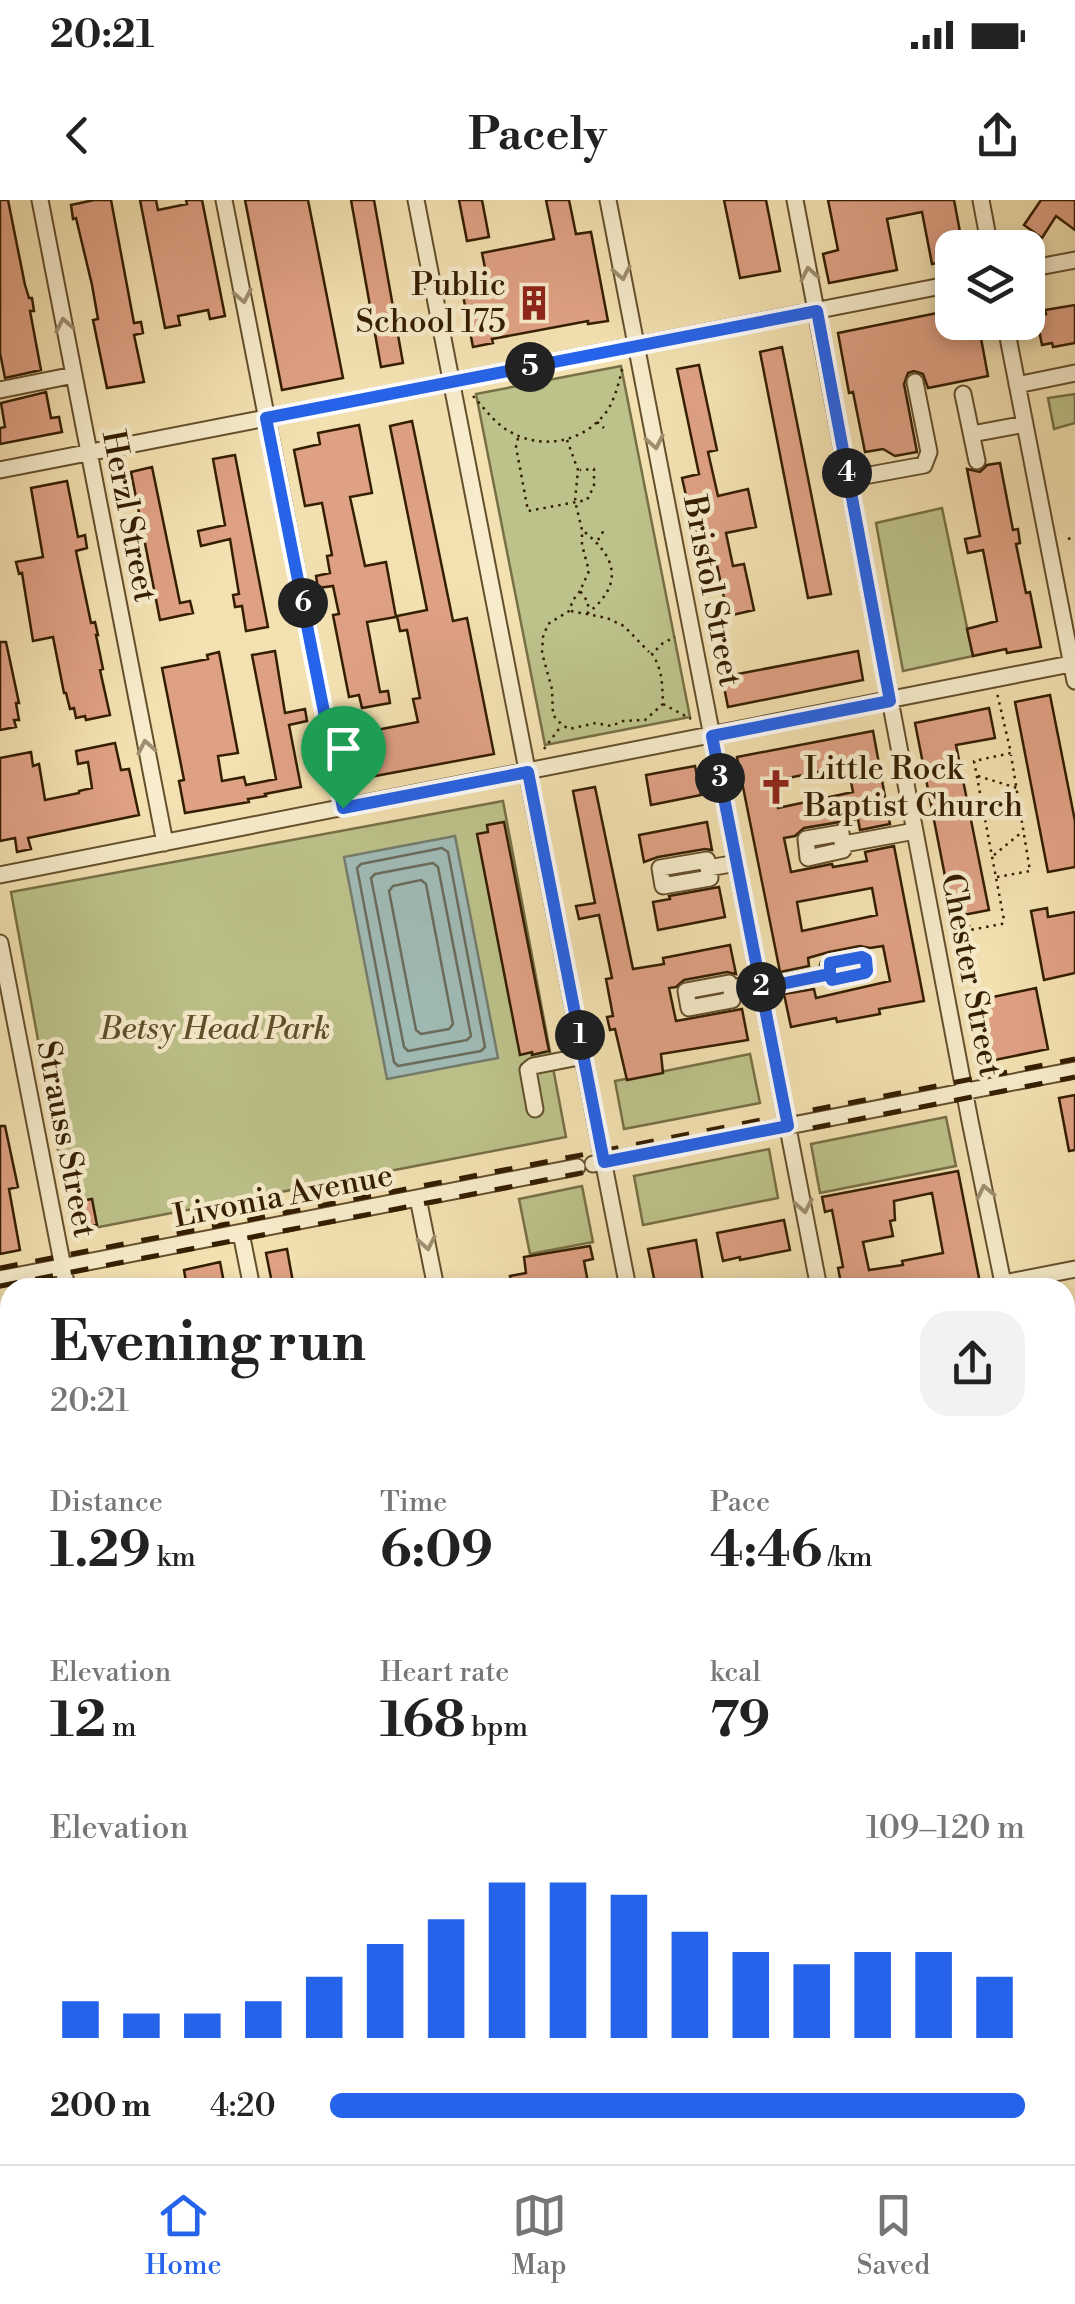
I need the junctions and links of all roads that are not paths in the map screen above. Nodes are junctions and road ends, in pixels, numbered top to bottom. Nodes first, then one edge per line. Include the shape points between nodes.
1 (40, 200) edge
2 (224, 200) edge
3 (416, 200) edge
4 (608, 200) edge
5 (795, 200) edge
6 (981, 200) edge
7 (987, 230) edge
8 (1075, 260) edge
9 (1045, 266) edge
10 (935, 287) edge
11 (817, 311) junction
12 (1008, 340) edge
13 (636, 346) junction
14 (74, 374) junction
15 (1075, 374) edge
16 (451, 382) junction
17 (915, 382) dead end
18 (1017, 385) junction
19 (0, 390) edge
20 (964, 394) dead end
21 (266, 418) junction
22 (1025, 424) junction
23 (972, 434) junction
24 (89, 453) junction
25 (976, 461) dead end
26 (0, 470) edge
27 (848, 478) junction
28 (1073, 664) edge
29 (1075, 681) edge
30 (890, 701) junction
31 (712, 736) junction
32 (528, 772) junction
33 (343, 808) junction
34 (915, 831) junction
35 (165, 843) junction
36 (844, 844) dead end
37 (737, 863) junction
38 (708, 868) dead end
39 (0, 875) edge
40 (0, 942) edge
41 (830, 974) dead end
42 (760, 984) junction
43 (731, 989) dead end
44 (584, 1056) junction
45 (1075, 1070) edge
46 (965, 1092) junction
47 (535, 1108) dead end
48 (788, 1126) junction
49 (591, 1164) junction
50 (418, 1198) junction
51 (241, 1233) junction
52 (63, 1266) junction
53 (1075, 1269) edge
54 (9, 1278) edge
55 (65, 1278) edge
56 (250, 1278) edge
57 (434, 1278) edge
58 (625, 1278) edge
59 (817, 1278) edge
60 (1003, 1278) edge
61 (1035, 1278) edge

14 -> 1 street, Herzl Street
2 -> 21 street
3 - 16 street
4 -> 13 street, Bristol Street
11 -> 5 street, Chester Street
6 - 7 street
8 - 9 street
10 - 11 street
11 - 13 street
11 - 27 street, Chester Street
12 - 18 street
13 - 16 street
13 -> 31 street, Bristol Street
14 - 19 street
14 - 24 street, Herzl Street
15 - 18 street
16 - 21 street
16 - 32 street
17 - 27 street via 930,452 924,464
18 - 22 street
20 - 23 street
21 - 24 street
21 - 33 street
22 - 23 street
22 - 28 street
23 - 25 street
24 - 26 street
35 -> 24 street, Herzl Street
27 - 30 street, Chester Street
28 - 29 street
28 - 30 street
30 - 31 street
30 - 34 street, Chester Street
31 - 32 street
31 - 37 street, Bristol Street
32 - 33 street
32 - 44 street
33 - 35 street
34 - 36 street
34 - 46 street, Chester Street
35 - 39 street
37 - 38 street
37 - 42 street, Bristol Street
40 - 52 street, Strauss Street
41 - 42 street
42 - 43 street
42 - 48 street, Bristol Street
44 - 47 street via 528,1070
44 - 49 street
45 - 46 street, Livonia Avenue
46 - 48 street, Livonia Avenue
60 -> 46 street, Chester Street
48 - 49 street, Livonia Avenue
48 -> 59 street, Bristol Street
49 - 50 street, Livonia Avenue
49 - 58 street
50 - 51 street, Livonia Avenue
50 -> 57 street
51 - 52 street, Livonia Avenue
51 - 56 street
52 - 54 street, Livonia Avenue
52 - 55 street, Strauss Street
53 - 61 street

